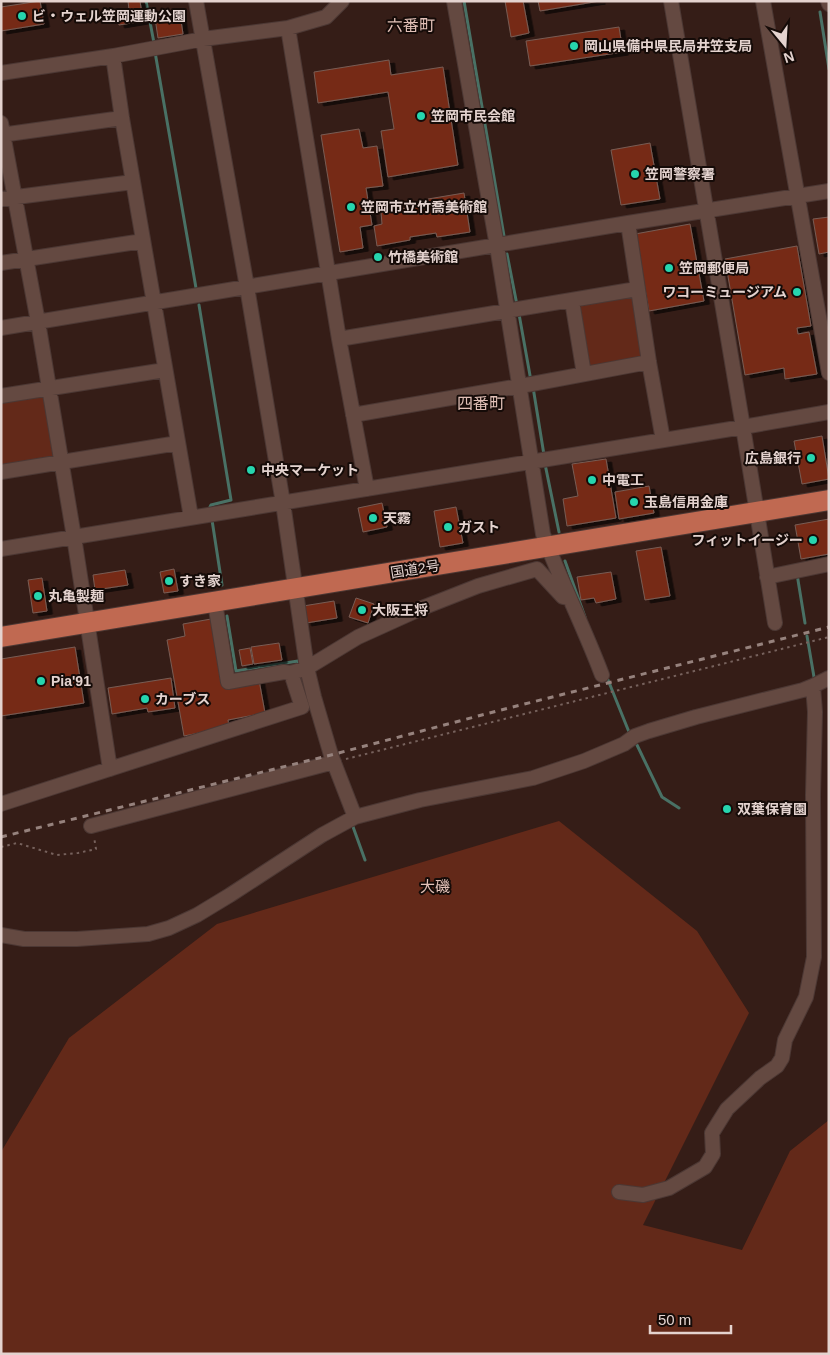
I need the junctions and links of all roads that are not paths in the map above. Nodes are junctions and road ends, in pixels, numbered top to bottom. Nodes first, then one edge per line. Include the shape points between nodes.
1 (196, 1) edge
2 (342, 1) edge
3 (454, 1) edge
4 (670, 1) edge
5 (763, 1) edge
6 (288, 28) junction
7 (203, 39) junction
8 (113, 56) junction
9 (1, 73) edge
10 (122, 118) junction
11 (2, 131) edge
12 (133, 182) junction
13 (829, 191) edge
14 (796, 196) junction
15 (8, 198) edge
16 (705, 210) junction
17 (628, 223) junction
18 (143, 241) junction
19 (496, 246) junction
20 (26, 259) junction
21 (1, 263) edge
22 (328, 274) junction
23 (247, 287) junction
24 (638, 289) junction
25 (572, 301) junction
26 (154, 303) junction
27 (514, 310) junction
28 (38, 322) junction
29 (1, 328) edge
30 (826, 336) edge
31 (339, 339) junction
32 (649, 362) junction
33 (166, 370) junction
34 (829, 372) edge
35 (584, 374) junction
36 (528, 385) junction
37 (48, 388) junction
38 (1, 396) edge
39 (829, 412) edge
40 (353, 414) junction
41 (743, 427) junction
42 (663, 440) junction
43 (178, 443) junction
44 (539, 460) junction
45 (61, 462) junction
46 (1, 472) edge
47 (367, 489) junction
48 (829, 500) edge
49 (283, 503) junction
50 (757, 512) junction
51 (191, 518) junction
52 (74, 537) junction
53 (548, 548) junction
54 (1, 549) edge
55 (829, 564) edge
56 (767, 577) junction
57 (295, 589) junction
58 (569, 598) junction
59 (215, 603) junction
60 (87, 623) junction
61 (775, 623) dead end
62 (1, 637) edge
63 (300, 670) junction
64 (602, 675) dead end
65 (829, 678) edge
66 (813, 686) junction
67 (330, 763) junction
68 (110, 769) junction
69 (1, 804) edge
70 (355, 817) junction
71 (91, 826) road end
72 (1, 935) edge
73 (619, 1192) dead end

1 - 7 street
2 - 6 street via 326,16
3 - 19 street
4 - 16 street
5 - 14 street
6 - 7 street
6 - 22 street
7 - 8 street
7 - 23 street
8 - 9 street
8 - 10 street
10 - 11 street
10 - 12 street
11 - 15 street
12 - 15 street
12 - 18 street
13 - 14 street
14 - 16 street
14 - 30 street
15 - 20 street
16 - 17 street
16 - 41 street
17 - 19 street
17 - 24 street
18 - 20 street
18 - 26 street
19 - 22 street
19 - 27 street
20 - 21 street
20 - 28 street
22 - 23 street
22 - 31 street
23 - 26 street
23 - 49 street
24 - 25 street
24 - 32 street
25 - 27 street
25 - 35 street
26 - 28 street
26 - 33 street
27 - 31 street
27 - 36 street
28 - 29 street
28 - 37 street
30 - 34 street
31 - 40 street
32 - 35 street
32 - 42 street
33 - 37 street
33 - 43 street
35 - 36 street
36 - 40 street
36 - 44 street
37 - 38 street
37 - 45 street
39 - 41 street
40 - 47 street
41 - 42 street
41 - 50 street
42 - 44 street
43 - 45 street
43 - 51 street
44 - 47 street
44 - 53 street via 543,534
45 - 46 street
45 - 52 street
47 - 49 street
48 - 50 highway, 国道2号
49 - 51 street
49 - 57 street
50 - 53 highway, 国道2号
50 - 56 street
51 - 52 street
52 - 54 street
52 - 60 street
53 - 57 highway, 国道2号
53 - 58 street
55 - 56 street
56 - 61 street
57 - 59 highway, 国道2号
57 - 63 street
58 - 63 street via 563,597 537,569 478,586 422,608 358,637
58 - 64 street
59 - 60 highway, 国道2号
59 - 63 street via 228,682
60 - 62 highway, 国道2号
60 - 68 street
63 - 67 street via 314,697
63 - 68 street via 302,707
65 - 66 street
66 - 70 street via 649,731 584,761 533,778 420,800
66 - 73 street via 814,957 806,997 785,1040 777,1066 727,1108 712,1133 714,1154 705,1167 669,1188 643,1195
67 - 70 street
67 - 71 street
68 - 69 street
70 - 72 street via 197,915 169,928 148,934 77,939 24,940

